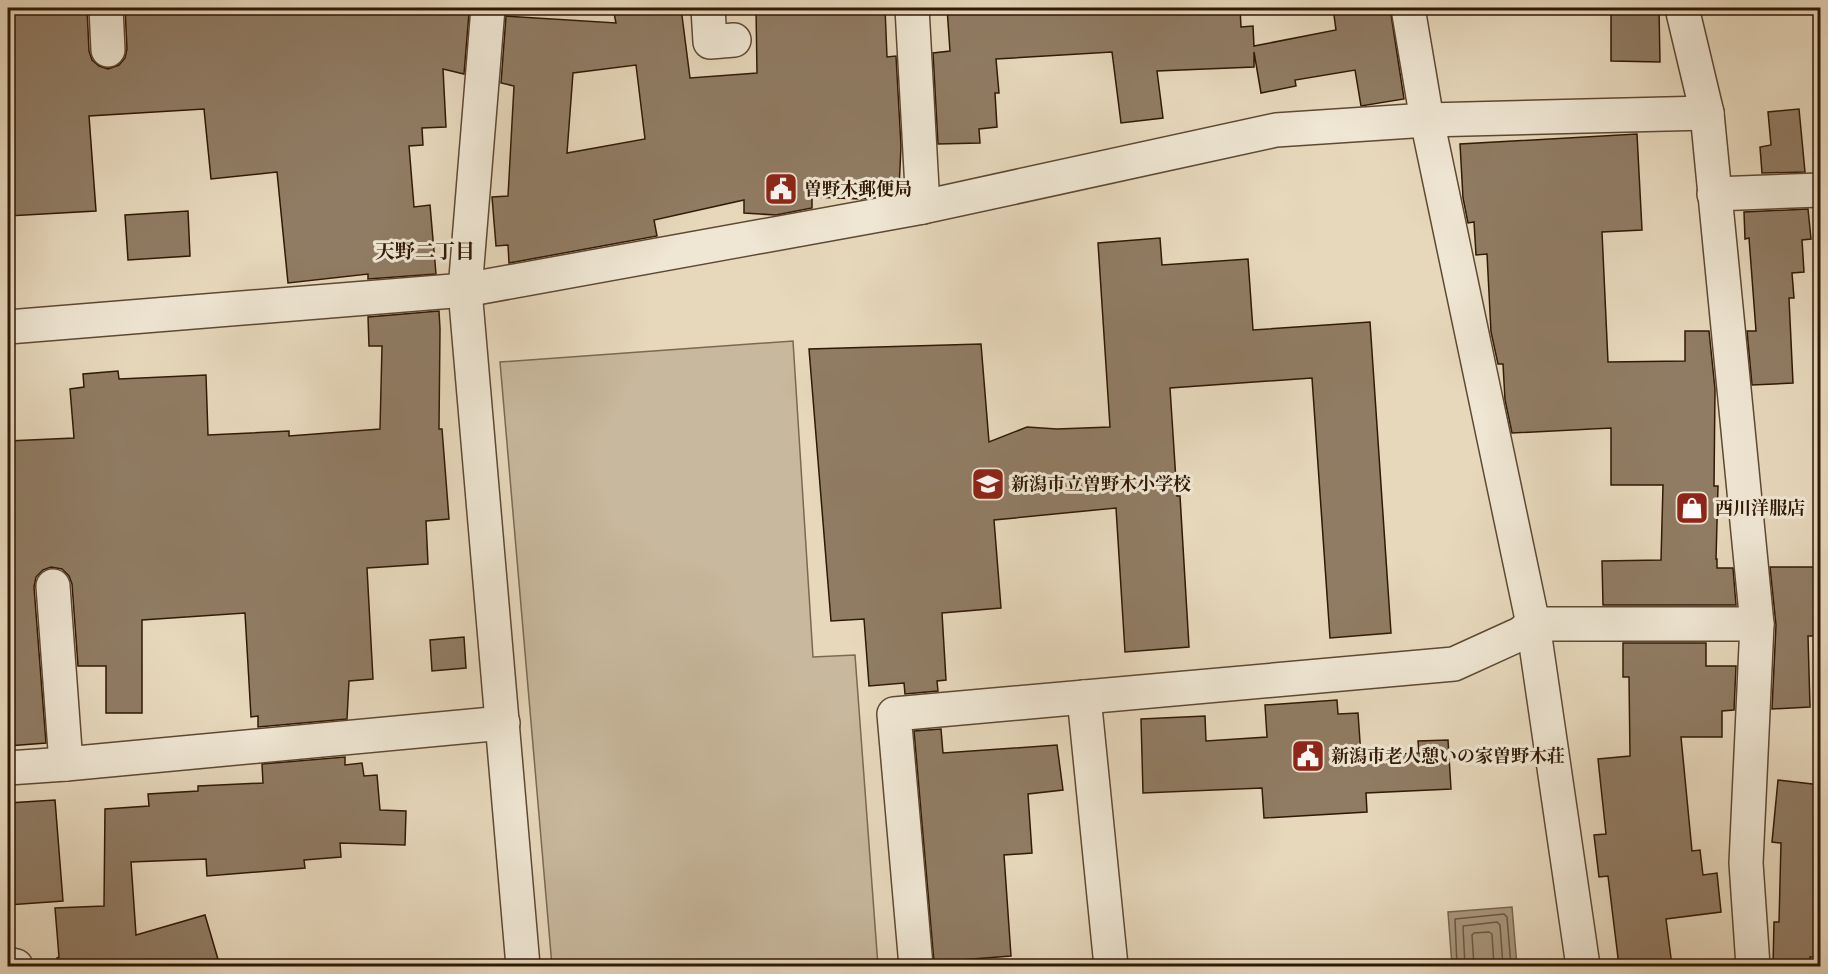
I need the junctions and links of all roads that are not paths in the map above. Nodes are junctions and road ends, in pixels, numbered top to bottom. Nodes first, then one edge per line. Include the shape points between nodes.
1 (106, 8) edge
2 (488, 8) edge
3 (708, 8) edge
4 (912, 8) edge
5 (1408, 8) edge
6 (1682, 8) edge
7 (734, 40) dead end
8 (108, 50) dead end
9 (1707, 113) junction
10 (1427, 120) junction
11 (1821, 190) edge
12 (1714, 194) junction
13 (923, 207) junction
14 (465, 290) junction
15 (8, 327) edge
16 (53, 586) dead end
17 (1533, 624) junction
18 (1756, 624) junction
19 (1084, 697) junction
20 (503, 723) junction
21 (66, 764) junction
22 (8, 768) edge
23 (8, 964) edge
24 (16, 966) edge
25 (523, 966) edge
26 (916, 966) edge
27 (1111, 966) edge
28 (1583, 966) edge
29 (1753, 966) edge

1 - 8 street
2 - 14 street
3 - 7 street via 710,42
4 - 13 street
5 - 10 street
6 - 9 street
9 - 10 street
9 - 12 street
10 - 13 street via 1275,130
10 - 17 street
11 - 12 street
12 - 18 street
13 - 14 street
14 - 15 street
14 - 20 street
16 - 21 street
17 - 18 street
17 - 19 street via 1520,634 1454,664
17 - 28 street
18 - 29 street via 1746,863
19 - 26 street via 894,714
19 - 27 street
20 - 21 street
20 - 25 street
21 - 22 street
23 - 24 street

